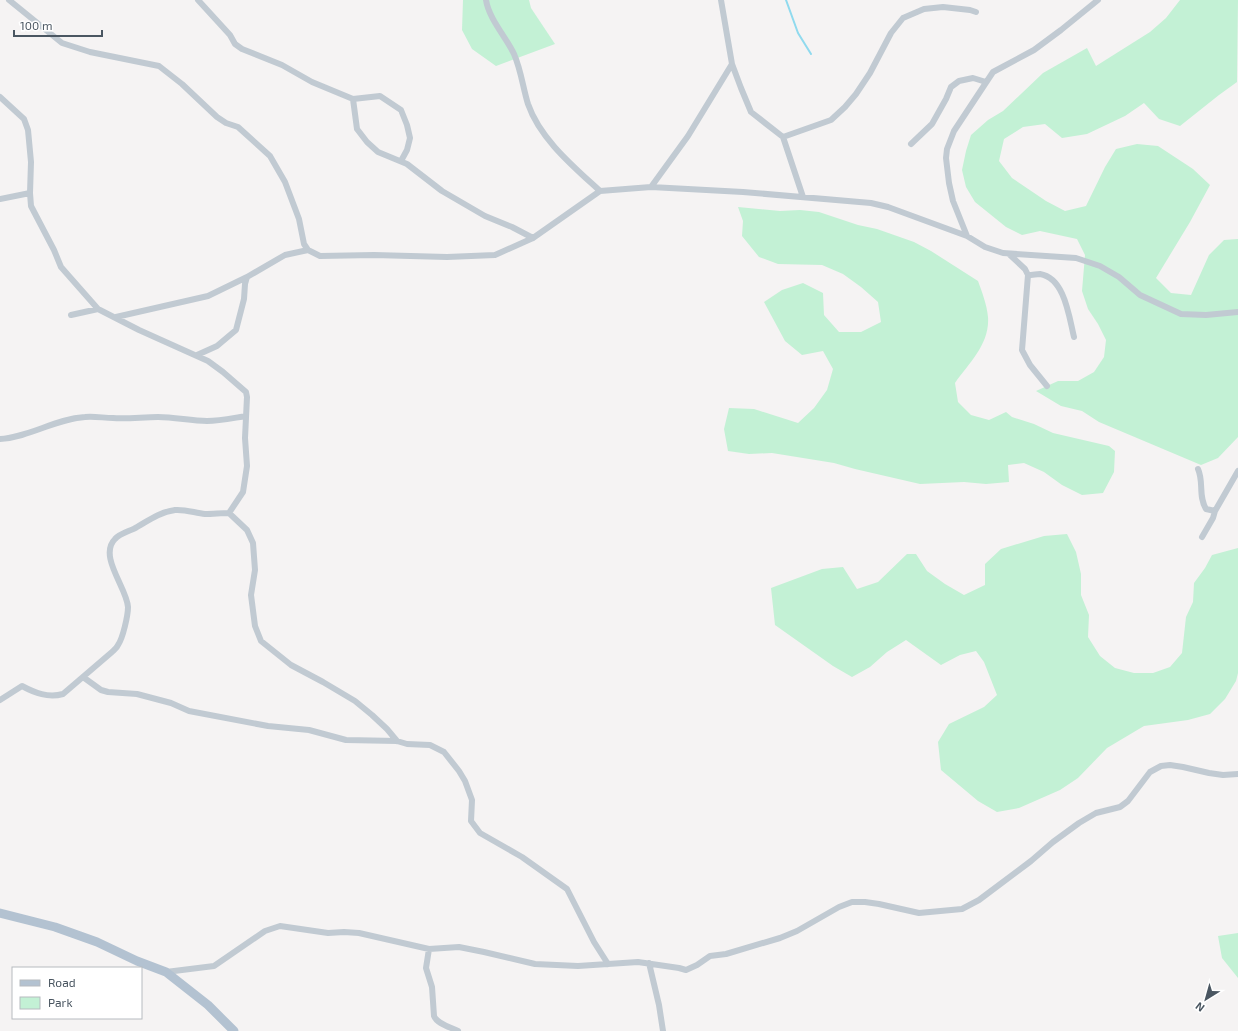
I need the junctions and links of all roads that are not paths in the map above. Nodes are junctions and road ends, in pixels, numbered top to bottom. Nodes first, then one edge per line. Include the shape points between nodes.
1 (9, 0) edge
2 (198, 0) edge
3 (486, 0) edge
4 (721, 0) edge
5 (1098, 0) edge
6 (976, 12) dead end
7 (732, 64) junction
8 (986, 82) junction
9 (0, 97) edge
10 (353, 100) junction
11 (783, 137) junction
12 (911, 144) dead end
13 (402, 161) junction
14 (650, 187) junction
15 (600, 190) junction
16 (30, 193) junction
17 (803, 197) junction
18 (0, 199) edge
19 (967, 236) junction
20 (534, 238) junction
21 (308, 250) junction
22 (1009, 254) junction
23 (1028, 275) junction
24 (247, 277) junction
25 (98, 309) junction
26 (1238, 312) edge
27 (71, 315) dead end
28 (116, 318) junction
29 (1074, 337) dead end
30 (197, 355) junction
31 (1048, 386) dead end
32 (246, 416) junction
33 (0, 439) edge
34 (1198, 469) dead end
35 (1238, 471) edge
36 (1215, 511) junction
37 (229, 513) junction
38 (1202, 537) dead end
39 (83, 677) junction
40 (0, 700) edge
41 (397, 741) junction
42 (1238, 774) edge
43 (0, 913) edge
44 (429, 949) junction
45 (648, 963) junction
46 (608, 964) junction
47 (166, 972) junction
48 (234, 1031) edge
49 (458, 1031) edge
50 (663, 1031) edge

1 - 21 street via 62,43 90,52 159,66 217,117 238,127 250,137 270,156 285,182
2 - 10 street via 230,35 234,44
3 - 15 street via 513,54 529,105 540,127 569,162
4 - 7 street
5 - 8 street via 1034,50 993,72
6 - 11 street via 943,7 924,9 903,18 890,33 870,73 845,107 831,120
7 - 11 street via 752,112
7 - 14 street via 688,136
8 - 12 street via 973,78 960,81 951,87 932,124
8 - 19 street via 954,131 947,149 947,168 953,201
9 - 16 street via 24,119 28,130
10 - 13 street via 357,129 367,142 378,152
10 - 13 street via 380,96 401,110 410,138
11 - 17 street
13 - 20 street via 442,191 485,216
14 - 15 street
14 - 17 street
15 - 20 street
16 - 18 street
16 - 25 street via 31,206 60,267
17 - 19 street via 877,204
19 - 22 street via 985,247
20 - 21 street via 495,255 320,256
21 - 24 street via 285,255
22 - 23 street
22 - 26 street via 1076,258 1100,266 1119,277 1140,295 1181,314
23 - 29 street via 1040,274 1058,284
23 - 31 street via 1022,350 1030,365
24 - 28 street via 208,296
24 - 30 street via 236,330 217,346
25 - 27 street
25 - 28 street
28 - 30 street
30 - 32 street via 223,372 246,392
32 - 33 street via 218,421 86,417 60,421 41,430
32 - 37 street via 243,492
34 - 36 street via 1202,480 1201,496 1204,506
35 - 36 street
36 - 38 street
37 - 39 street via 205,514 174,510 152,517 116,538 111,546 110,557 128,608 122,635 112,652
37 - 41 street via 247,530 253,543 255,570 251,595 255,626 261,641 291,665 356,701 387,728
39 - 40 street via 63,694 36,694 22,686
39 - 41 street via 101,690 137,694 171,703 189,711 268,726 309,730 346,740
41 - 46 street via 430,746 444,752 469,788 472,800 471,821 480,832 522,857 567,889
42 - 45 street via 1223,775 1183,766 1161,766 1150,772 1128,802 1120,807 1096,813 1079,823 979,900 962,909 919,913 879,904 852,902 780,938 726,954 710,956 686,970
43 - 47 main road via 55,927
44 - 46 street via 459,947 535,964
44 - 47 street via 359,933 328,934 280,926 265,931 214,966
44 - 49 street via 426,968 432,987 435,1020
45 - 46 street
45 - 50 street
47 - 48 main road via 208,1005

